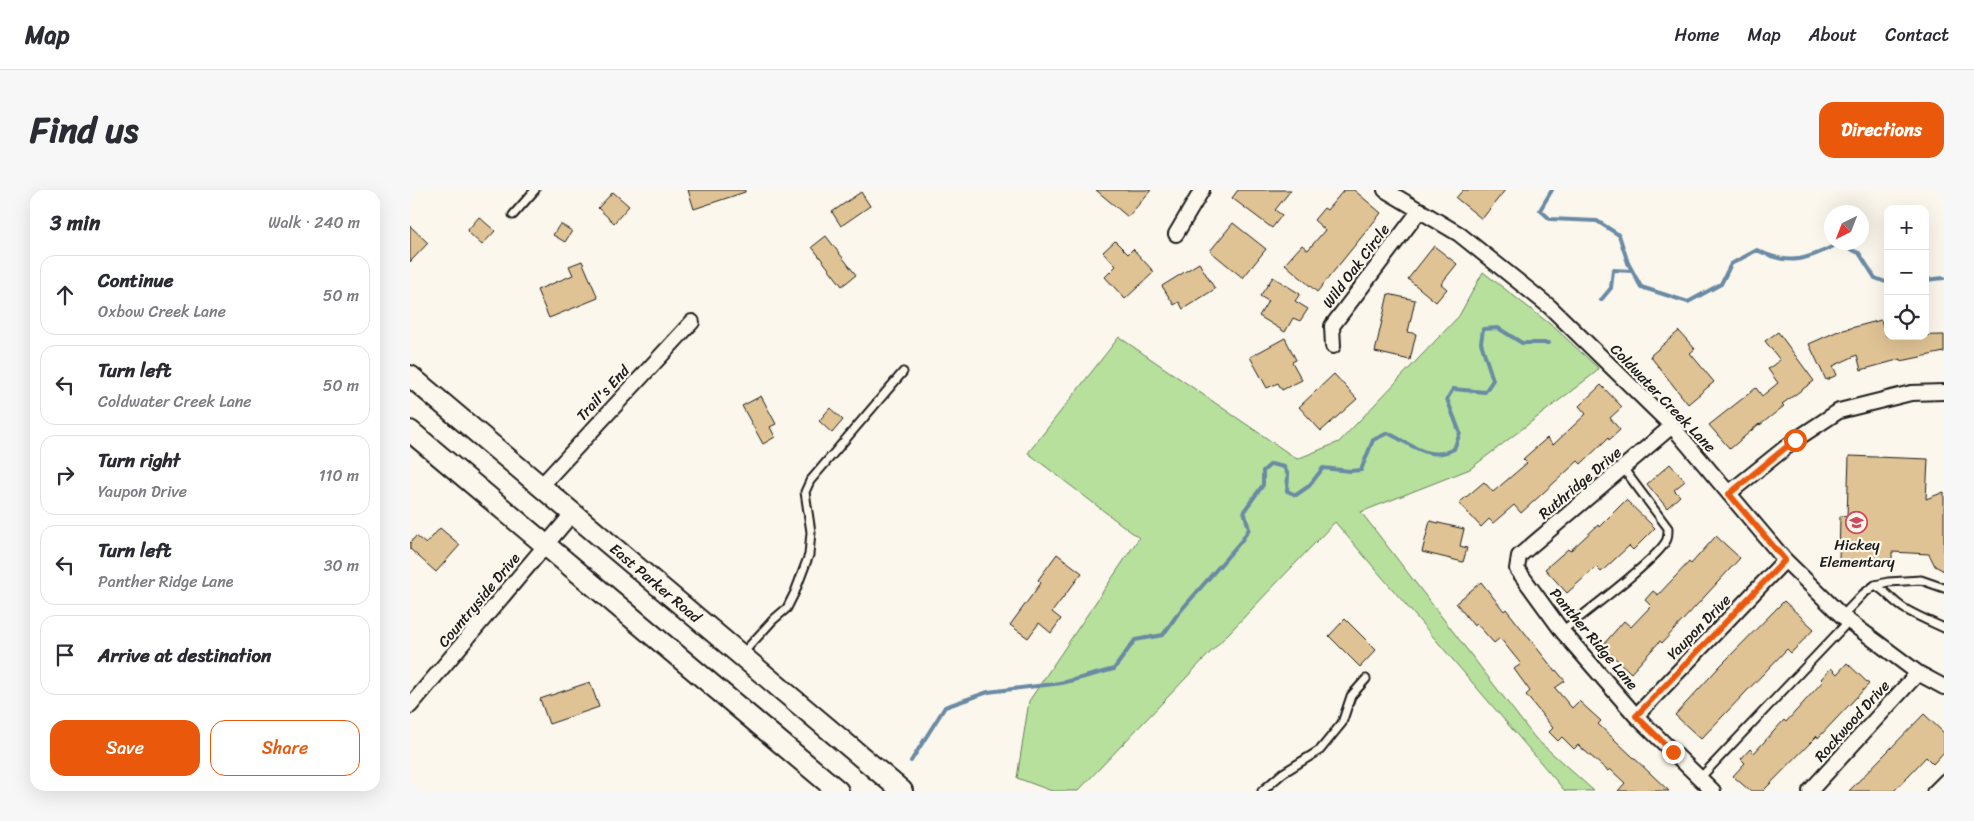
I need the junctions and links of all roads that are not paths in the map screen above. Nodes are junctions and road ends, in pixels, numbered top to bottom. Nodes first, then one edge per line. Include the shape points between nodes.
1 (535, 190) edge
2 (1202, 190) edge
3 (1385, 190) edge
4 (1420, 210) junction
5 (513, 215) dead end
6 (1176, 234) dead end
7 (692, 322) dead end
8 (1333, 346) dead end
9 (903, 372) dead end
10 (410, 376) edge
11 (1944, 392) edge
12 (1672, 426) junction
13 (410, 431) edge
14 (1623, 468) junction
15 (540, 487) junction
16 (1729, 494) junction
17 (572, 514) junction
18 (546, 545) junction
19 (1785, 560) junction
20 (1517, 569) joint
21 (1875, 585) junction
22 (1944, 588) edge
23 (1846, 619) junction
24 (1944, 628) edge
25 (1562, 631) junction
26 (741, 656) junction
27 (1918, 674) junction
28 (1366, 679) dead end
29 (1944, 687) edge
30 (410, 706) edge
31 (1636, 716) junction
32 (1700, 778) junction
33 (1944, 778) edge
34 (838, 791) edge
35 (902, 791) edge
36 (1262, 791) edge
37 (1713, 791) edge
38 (1810, 791) edge
39 (1931, 791) edge

1 - 5 lane
2 - 6 street
3 - 4 street, Coldwater Creek Lane
4 - 8 street, Wild Oak Circle via 1332,326
4 - 12 street, Coldwater Creek Lane via 1459,234 1550,306
7 - 15 street, Trail's End
9 - 26 lane via 810,481 805,492 811,532 809,555 795,592 787,608
10 - 15 main road, East Parker Road
11 - 16 street via 1911,393 1839,411 1795,440
12 - 14 street, Ruthridge Drive
12 - 16 street, Coldwater Creek Lane
13 - 18 main road
14 - 20 street, Ruthridge Drive via 1519,556
14 - 25 lane via 1668,528 1668,539 1660,550
15 - 17 main road, East Parker Road
16 - 19 street, Coldwater Creek Lane
17 - 18 street, Countryside Drive
17 - 26 main road, East Parker Road
18 - 30 street, Countryside Drive
18 - 34 main road
19 - 23 street, Coldwater Creek Lane
19 - 31 street, Yaupon Drive
20 - 25 street, Panther Ridge Lane
21 - 22 lane via 1922,580
21 - 23 lane
21 - 24 lane via 1906,610
23 - 27 street, Coldwater Creek Lane
23 - 32 lane
25 - 31 street, Panther Ridge Lane
26 - 35 main road, East Parker Road
27 - 29 street, Coldwater Creek Lane
27 - 38 street, Rockwood Drive
28 - 36 lane via 1351,696 1342,723 1320,750 1283,773
31 - 32 street, Panther Ridge Lane
32 - 37 street, Panther Ridge Lane
33 - 39 lane

